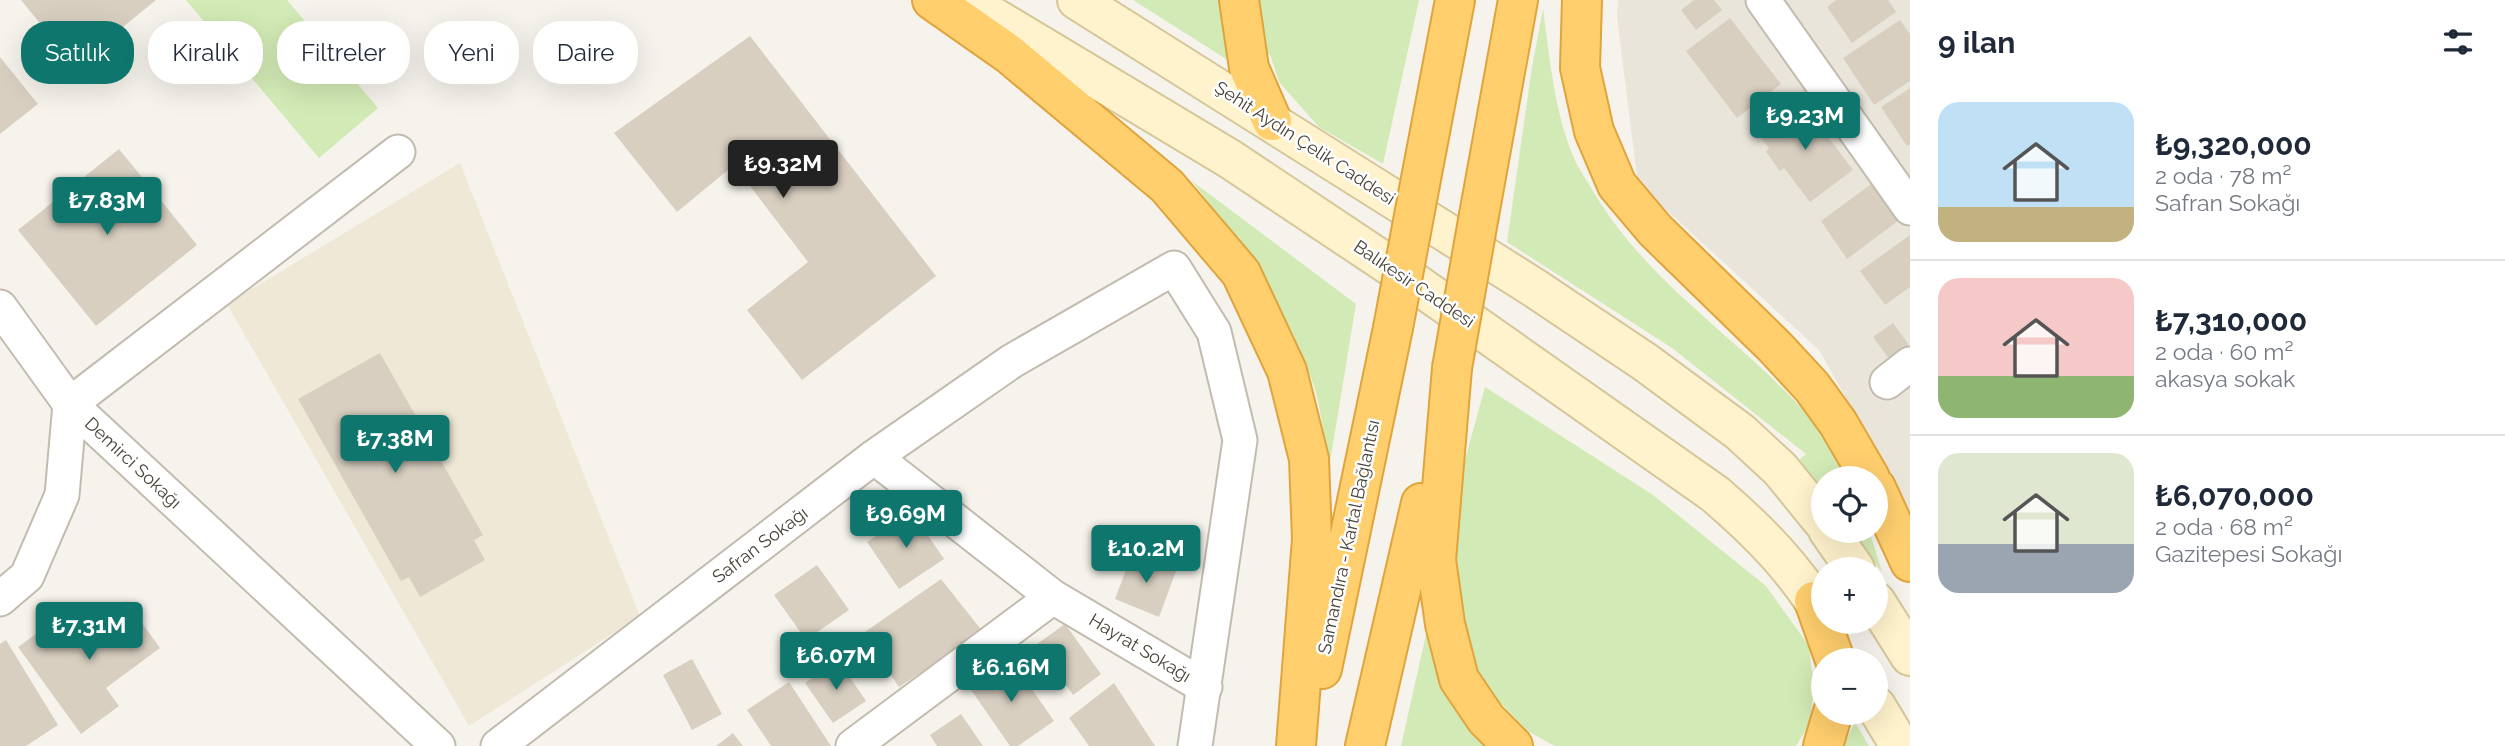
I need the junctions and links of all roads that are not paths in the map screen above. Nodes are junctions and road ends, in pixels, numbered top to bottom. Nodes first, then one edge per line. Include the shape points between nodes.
1 (932, 0) edge
2 (965, 0) edge
3 (1077, 0) edge
4 (1239, 0) edge
5 (1446, 0) edge
6 (1455, 0) edge
7 (1518, 0) edge
8 (1582, 0) edge
9 (1763, 0) edge
10 (1272, 121) junction
11 (398, 152) dead end
12 (1420, 184) junction
13 (1910, 208) edge
14 (0, 307) edge
15 (1452, 368) junction
16 (70, 404) junction
17 (874, 457) junction
18 (1863, 466) edge
19 (1811, 507) edge
20 (1888, 514) edge
21 (1910, 562) edge
22 (1053, 597) junction
23 (0, 599) edge
24 (1811, 599) edge
25 (1888, 621) edge
26 (1910, 656) edge
27 (1205, 687) junction
28 (1829, 725) edge
29 (1887, 725) edge
30 (438, 746) edge
31 (498, 746) edge
32 (853, 746) edge
33 (1195, 746) edge
34 (1296, 746) edge
35 (1306, 746) edge
36 (1365, 746) edge
37 (1513, 746) edge
38 (1823, 746) edge
39 (1900, 746) edge

1 - 34 highway via 1009,54 1167,186 1241,273 1286,371 1309,459 1312,539
2 - 24 main road, Balıkesir Caddesi via 1230,159 1692,478 1750,524
3 - 10 main road, Şehit Aydın Çelik Caddesi
4 - 10 highway via 1249,68
5 - 12 highway
6 - 12 highway
7 - 15 highway, bridge
8 - 18 highway via 1580,68 1594,131 1617,185 1655,230 1812,387
9 - 13 street
10 - 19 main road, Şehit Aydın Çelik Caddesi via 1645,362 1740,432 1780,469
11 - 16 street, Demirci Sokağı
12 - 35 highway, Samandıra - Kartal Bağlantısı, bridge
14 - 16 street
15 - 36 highway
15 - 37 highway via 1436,560 1445,624 1459,679 1486,719
16 - 23 street via 62,495 27,576
16 - 30 street, Demirci Sokağı
17 - 22 street, Hayrat Sokağı
17 - 27 street, Safran Sokağı via 1012,361 1174,268 1214,332 1240,440
17 - 31 street, Safran Sokağı
20 - 21 highway
22 - 27 street, Hayrat Sokağı
22 - 32 street
25 - 26 main road
27 - 33 street
28 - 38 highway
29 - 39 main road

